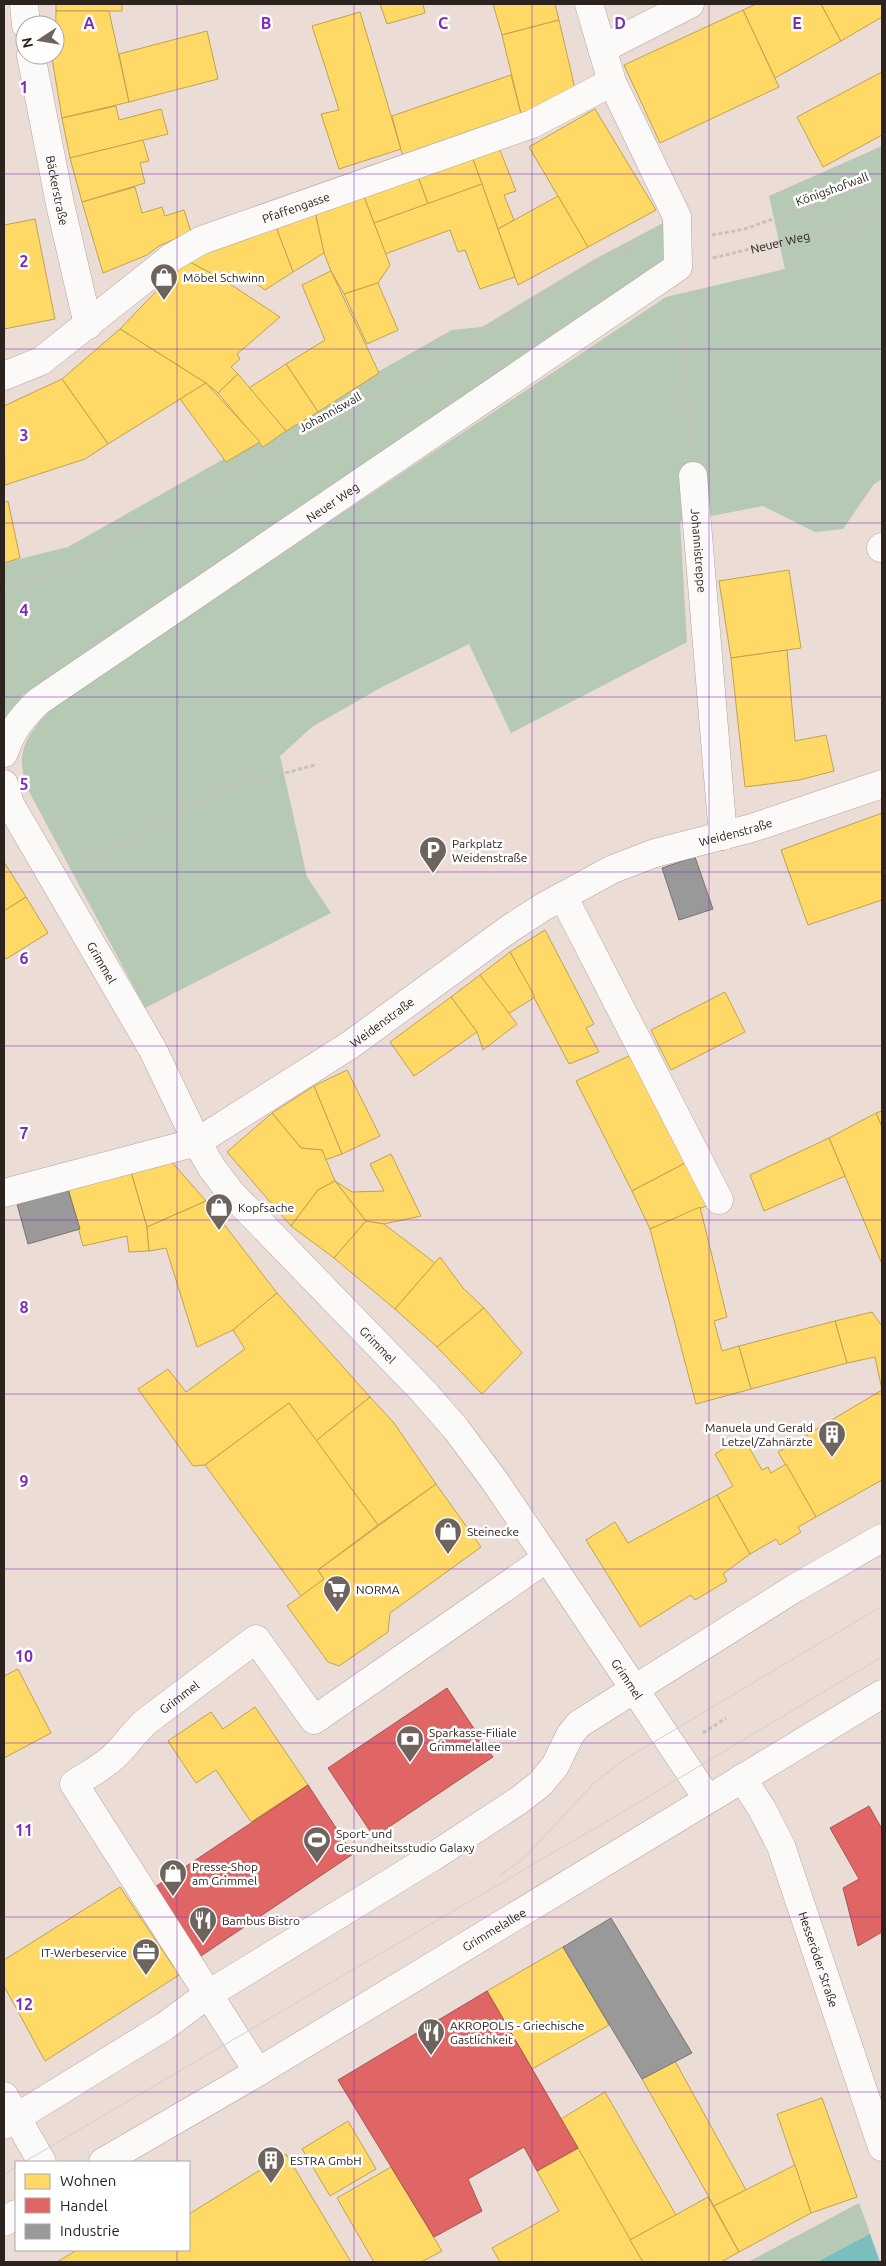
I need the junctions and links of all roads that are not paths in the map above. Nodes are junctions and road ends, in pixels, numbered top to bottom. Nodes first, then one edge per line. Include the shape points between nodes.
1 (589, 4) edge
2 (690, 4) edge
3 (602, 49) junction
4 (32, 65) edge
5 (612, 82) junction
6 (88, 325) junction
7 (4, 376) edge
8 (692, 476) road end
9 (4, 753) edge
10 (882, 784) edge
11 (6, 799) edge
12 (723, 836) junction
13 (563, 896) junction
14 (197, 1142) junction
15 (4, 1193) edge
16 (719, 1200) dead end
17 (882, 1538) edge
18 (547, 1558) junction
19 (634, 1689) junction
20 (882, 1694) edge
21 (742, 1778) junction
22 (707, 1798) junction
23 (207, 1995) junction
24 (258, 2072) junction
25 (8, 2113) edge
26 (882, 2147) edge
27 (41, 2161) edge
28 (105, 2161) edge
29 (15, 2215) edge
30 (4, 2222) edge

1 - 3 street
2 - 3 street
3 - 5 street
4 - 6 street, Bäckerstraße
5 - 6 street, Pfaffengasse via 532,124 202,240 172,256
5 - 9 street, Neuer Weg via 677,217 678,267 39,701 21,718 8,738
6 - 7 street, Pfaffengasse via 41,361
8 - 12 street, Johannistreppe
10 - 12 street, Weidenstraße
11 - 14 street, Grimmel via 153,1050
12 - 13 street, Weidenstraße via 633,861
13 - 14 street, Weidenstraße via 509,929 350,1045
13 - 16 street
14 - 15 street
14 - 18 street, Grimmel via 232,1193 416,1383 456,1429
17 - 19 street via 795,1588
18 - 19 street, Grimmel
18 - 23 street, Grimmel via 314,1720 256,1639 135,1730 127,1744 110,1760 74,1784
19 - 22 street, Grimmel
19 - 23 street via 579,1724 555,1766 540,1784 518,1801
20 - 21 street, Grimmelallee
21 - 22 street, Grimmelallee
21 - 26 street, Hesseröder Straße via 780,1846
22 - 24 street, Grimmelallee
23 - 24 street, Grimmel
23 - 25 street via 165,2026
24 - 28 street, Grimmelallee
25 - 27 street
29 - 30 street

